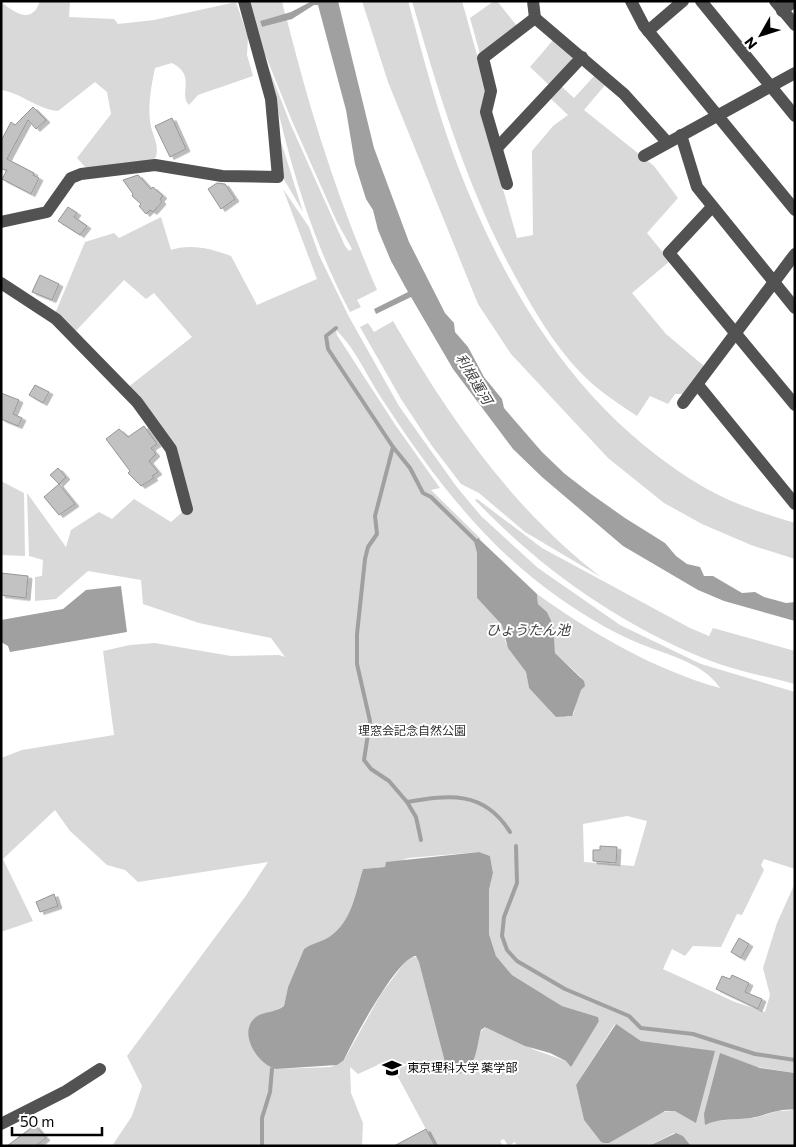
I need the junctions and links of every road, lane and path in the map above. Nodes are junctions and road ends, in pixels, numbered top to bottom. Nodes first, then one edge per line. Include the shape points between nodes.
1 (244, 1) edge
2 (534, 1) edge
3 (631, 1) edge
4 (683, 1) edge
5 (700, 1) edge
6 (794, 1) edge
7 (779, 6) edge
8 (535, 18) junction
9 (795, 25) edge
10 (648, 31) junction
11 (582, 56) junction
12 (795, 73) edge
13 (771, 86) junction
14 (716, 115) junction
15 (795, 116) edge
16 (682, 135) junction
17 (667, 142) junction
18 (497, 148) junction
19 (644, 156) dead end
20 (507, 184) dead end
21 (712, 207) junction
22 (795, 210) edge
23 (1, 222) edge
24 (795, 254) edge
25 (774, 282) junction
26 (1, 283) edge
27 (795, 308) edge
28 (736, 334) junction
29 (698, 385) junction
30 (683, 403) dead end
31 (795, 405) edge
32 (795, 504) edge
33 (187, 509) dead end
34 (100, 1069) dead end
35 (1, 1124) edge

1 - 23 street via 271,99 278,177 222,176 155,165 81,174 71,178 47,212
2 - 8 street
3 - 10 street
4 - 10 street
5 - 13 street
6 - 7 street
7 - 9 street
8 - 11 street
8 - 18 street via 483,58 492,91 486,112
10 - 14 street
11 - 17 street via 624,94
11 - 18 street
12 - 13 street
13 - 14 street
13 - 15 street
14 - 16 street
14 - 22 street
16 - 17 street
16 - 21 street via 696,187
17 - 19 street
18 - 20 street
21 - 25 street
21 - 28 street via 669,253
24 - 25 street
25 - 27 street
25 - 28 street
26 - 33 street via 56,319 137,402 171,449
28 - 29 street
28 - 31 street
29 - 30 street
29 - 32 street
34 - 35 street via 66,1091

